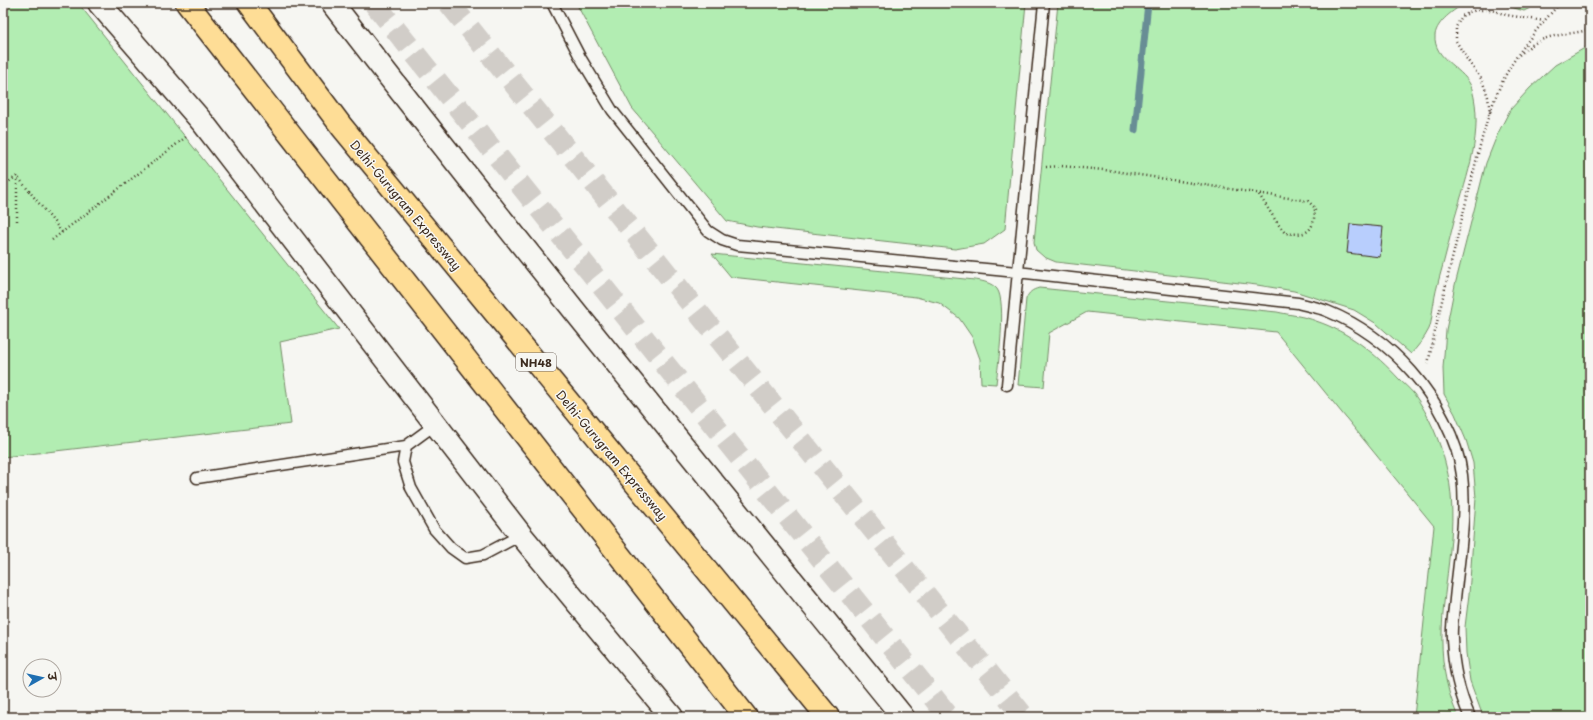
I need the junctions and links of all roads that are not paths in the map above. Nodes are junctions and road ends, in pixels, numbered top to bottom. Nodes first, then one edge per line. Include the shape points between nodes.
1 (99, 3) edge
2 (187, 3) edge
3 (249, 3) edge
4 (332, 3) edge
5 (552, 3) edge
6 (1044, 3) edge
7 (1017, 272) junction
8 (1007, 385) dead end
9 (436, 424) junction
10 (406, 446) junction
11 (197, 478) dead end
12 (521, 535) junction
13 (672, 717) edge
14 (746, 717) edge
15 (828, 717) edge
16 (903, 717) edge
17 (1470, 717) edge

1 - 9 main road via 204,124
2 - 14 highway
3 - 15 highway, Delhi-Gurugram Expressway / NH48 via 342,127
4 - 16 main road via 586,327
5 - 7 lane via 612,110 708,231 722,240 737,245
6 - 7 lane
7 - 8 lane
7 - 17 lane via 1291,302 1326,311 1351,323 1379,341 1402,361 1423,384 1442,418 1456,448 1462,475 1463,509 1452,637 1456,676
9 - 10 lane
9 - 12 main road
10 - 11 lane
10 - 12 lane via 403,462 411,488 434,530 451,548 464,558 483,555
12 - 13 main road

